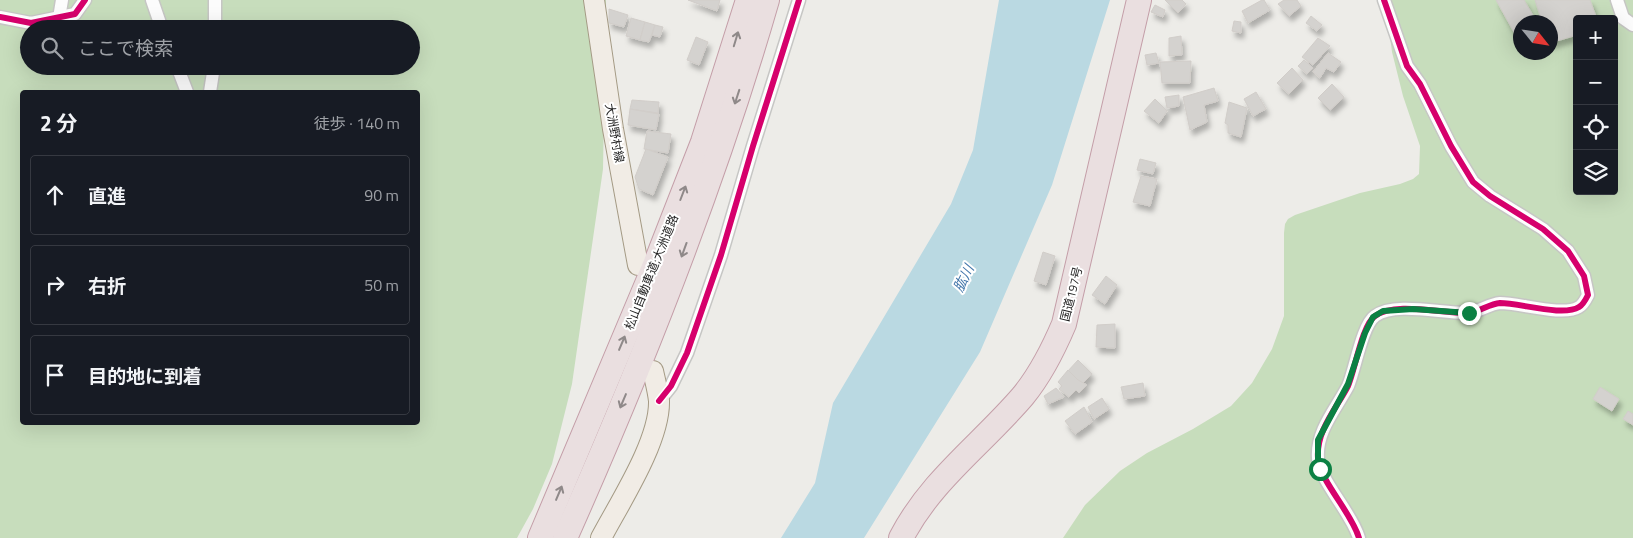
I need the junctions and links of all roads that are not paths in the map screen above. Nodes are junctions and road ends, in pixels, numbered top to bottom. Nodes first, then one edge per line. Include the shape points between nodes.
1 (62, 0) edge
2 (85, 0) edge
3 (152, 0) edge
4 (215, 0) edge
5 (594, 0) edge
6 (748, 0) edge
7 (768, 0) edge
8 (799, 0) edge
9 (1139, 0) edge
10 (1384, 0) edge
11 (1617, 0) edge
12 (0, 17) edge
13 (59, 18) junction
14 (20, 20) edge
15 (45, 20) edge
16 (159, 20) edge
17 (215, 20) edge
18 (1633, 25) edge
19 (180, 75) edge
20 (213, 75) edge
21 (186, 90) edge
22 (210, 90) edge
23 (638, 265) dead end
24 (653, 371) dead end
25 (659, 401) junction
26 (540, 538) edge
27 (564, 538) edge
28 (601, 538) edge
29 (901, 538) edge
30 (1360, 538) edge

1 - 13 street
2 - 13 street via 75,14
3 - 16 street
4 - 17 street
5 - 23 main road, 大洲野村線
26 -> 6 highway, 松山自動車道;大洲道路 via 703,142
7 -> 27 highway, 松山自動車道;大洲道路 via 675,276
8 - 25 street via 721,255 687,353 671,386
9 - 29 highway, 国道197号 via 1064,324 1046,364 1023,396 933,489
10 - 30 street via 1407,66 1473,182 1543,229 1568,251 1584,276 1588,295 1580,307 1565,311 1499,303 1469,313 1413,309 1383,311 1373,317 1348,384 1318,440 1320,469
11 - 18 street via 1623,18
12 - 14 street
13 - 15 street
19 - 21 street
20 - 22 street
24 - 25 main road
25 - 28 main road via 656,425 646,453

